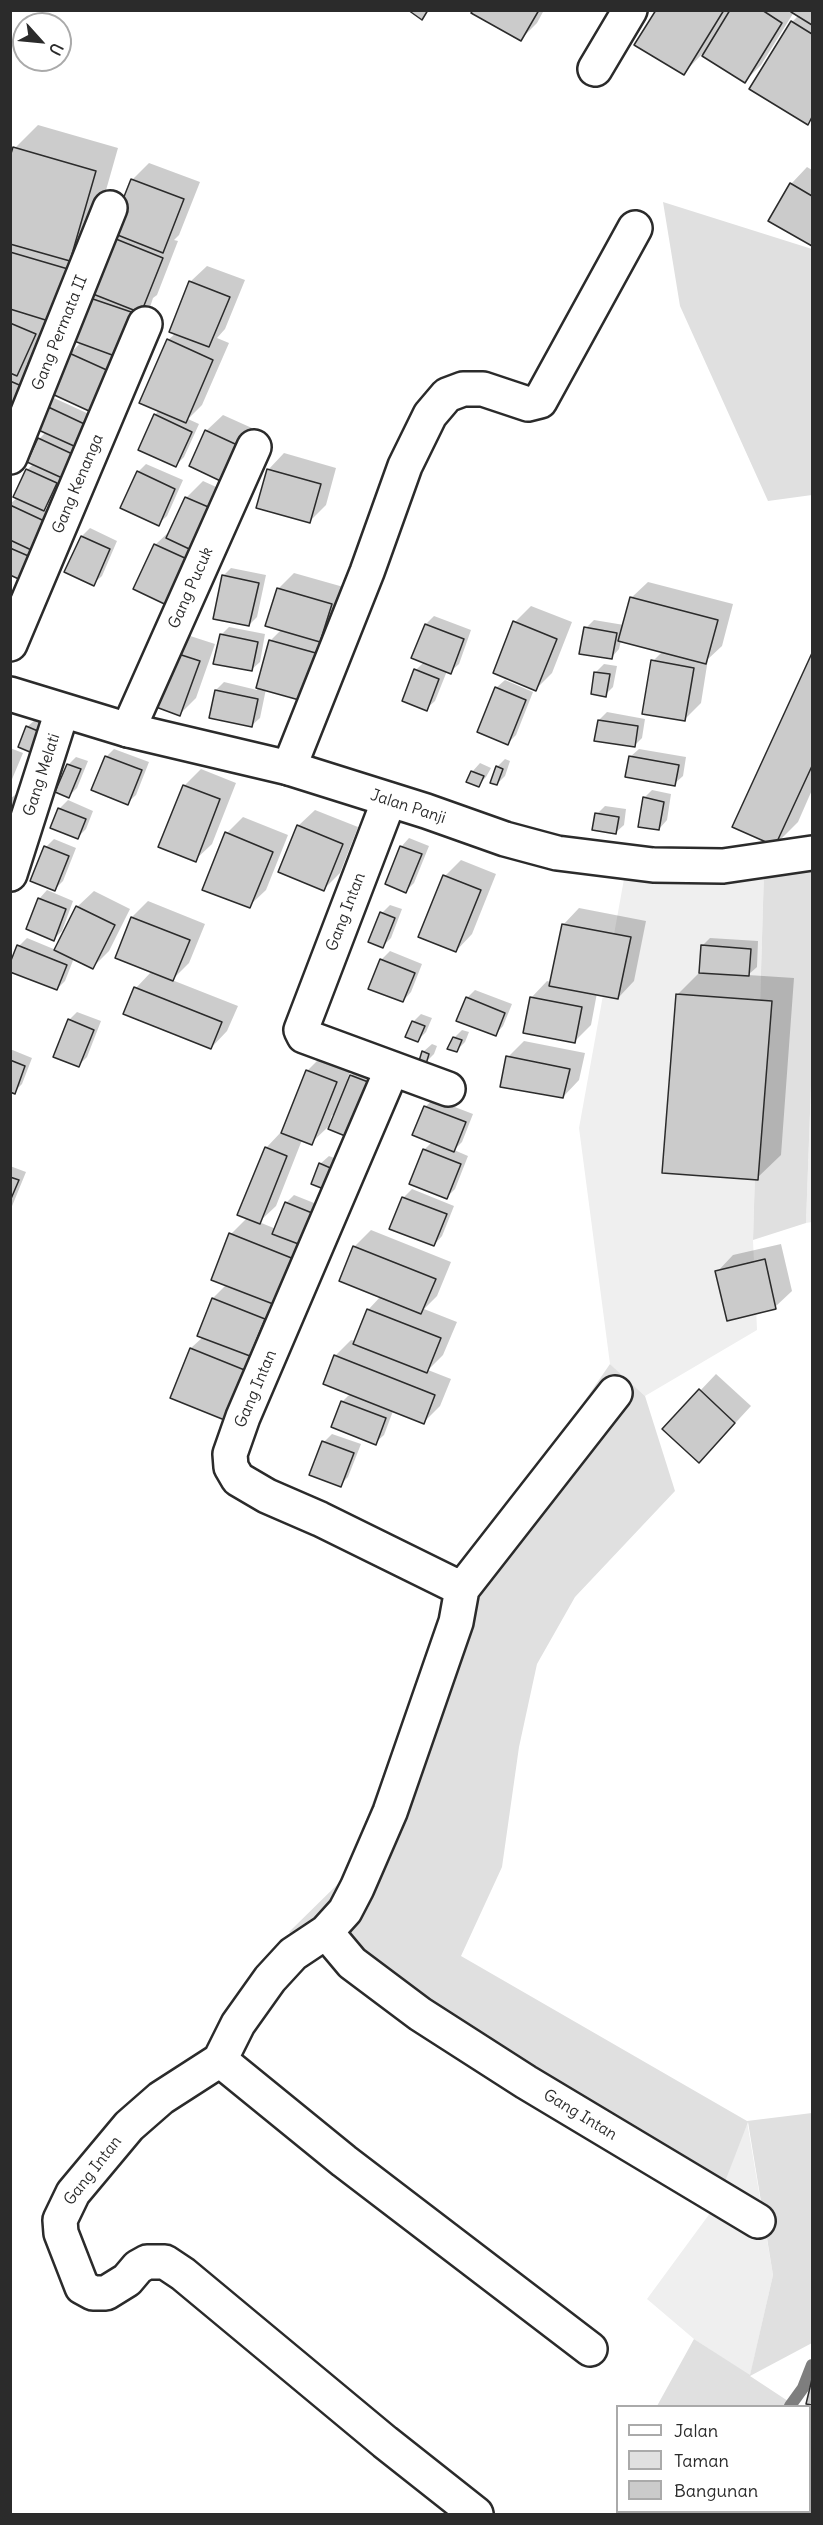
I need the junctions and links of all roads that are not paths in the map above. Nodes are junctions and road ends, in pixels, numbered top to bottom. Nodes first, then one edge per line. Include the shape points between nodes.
1 (630, 10) edge
2 (595, 69) dead end
3 (110, 208) dead end
4 (635, 228) dead end
5 (145, 324) dead end
6 (254, 447) dead end
7 (10, 457) edge
8 (10, 644) edge
9 (10, 694) edge
10 (62, 711) junction
11 (128, 730) junction
12 (289, 768) junction
13 (389, 800) junction
14 (813, 852) edge
15 (10, 874) edge
16 (392, 1069) junction
17 (448, 1089) dead end
18 (615, 1392) dead end
19 (462, 1589) junction
20 (326, 1932) junction
21 (220, 2060) junction
22 (758, 2221) dead end
23 (591, 2349) dead end
24 (476, 2514) edge

1 - 2 street
3 - 7 street, Gang Permata II
4 - 12 street via 540,401 528,404 483,389 463,389 447,395 430,415 405,466
5 - 8 street, Gang Kenanga
6 - 11 street, Gang Pucuk
9 - 10 street, Jalan Panji
10 - 11 street, Jalan Panji
10 - 15 street, Gang Melati
11 - 12 street, Jalan Panji
12 - 13 street, Jalan Panji
13 - 14 street, Jalan Panji via 505,839 557,853 603,859 653,865 723,866
13 - 16 street, Gang Intan via 301,1030 304,1036
16 - 17 street, Gang Intan
16 - 19 street, Gang Intan via 243,1417 230,1454 231,1467 238,1479 267,1496
18 - 19 street
19 - 20 street via 456,1622 390,1812 349,1903
20 - 21 street via 293,1954 270,1979 238,2024
20 - 22 street, Gang Intan via 352,1963 420,2014
21 - 23 street via 344,2161
21 - 24 street, Gang Intan via 161,2098 129,2126 69,2199 60,2220 61,2233 82,2287 93,2293 106,2293 127,2280 138,2266 165,2262

